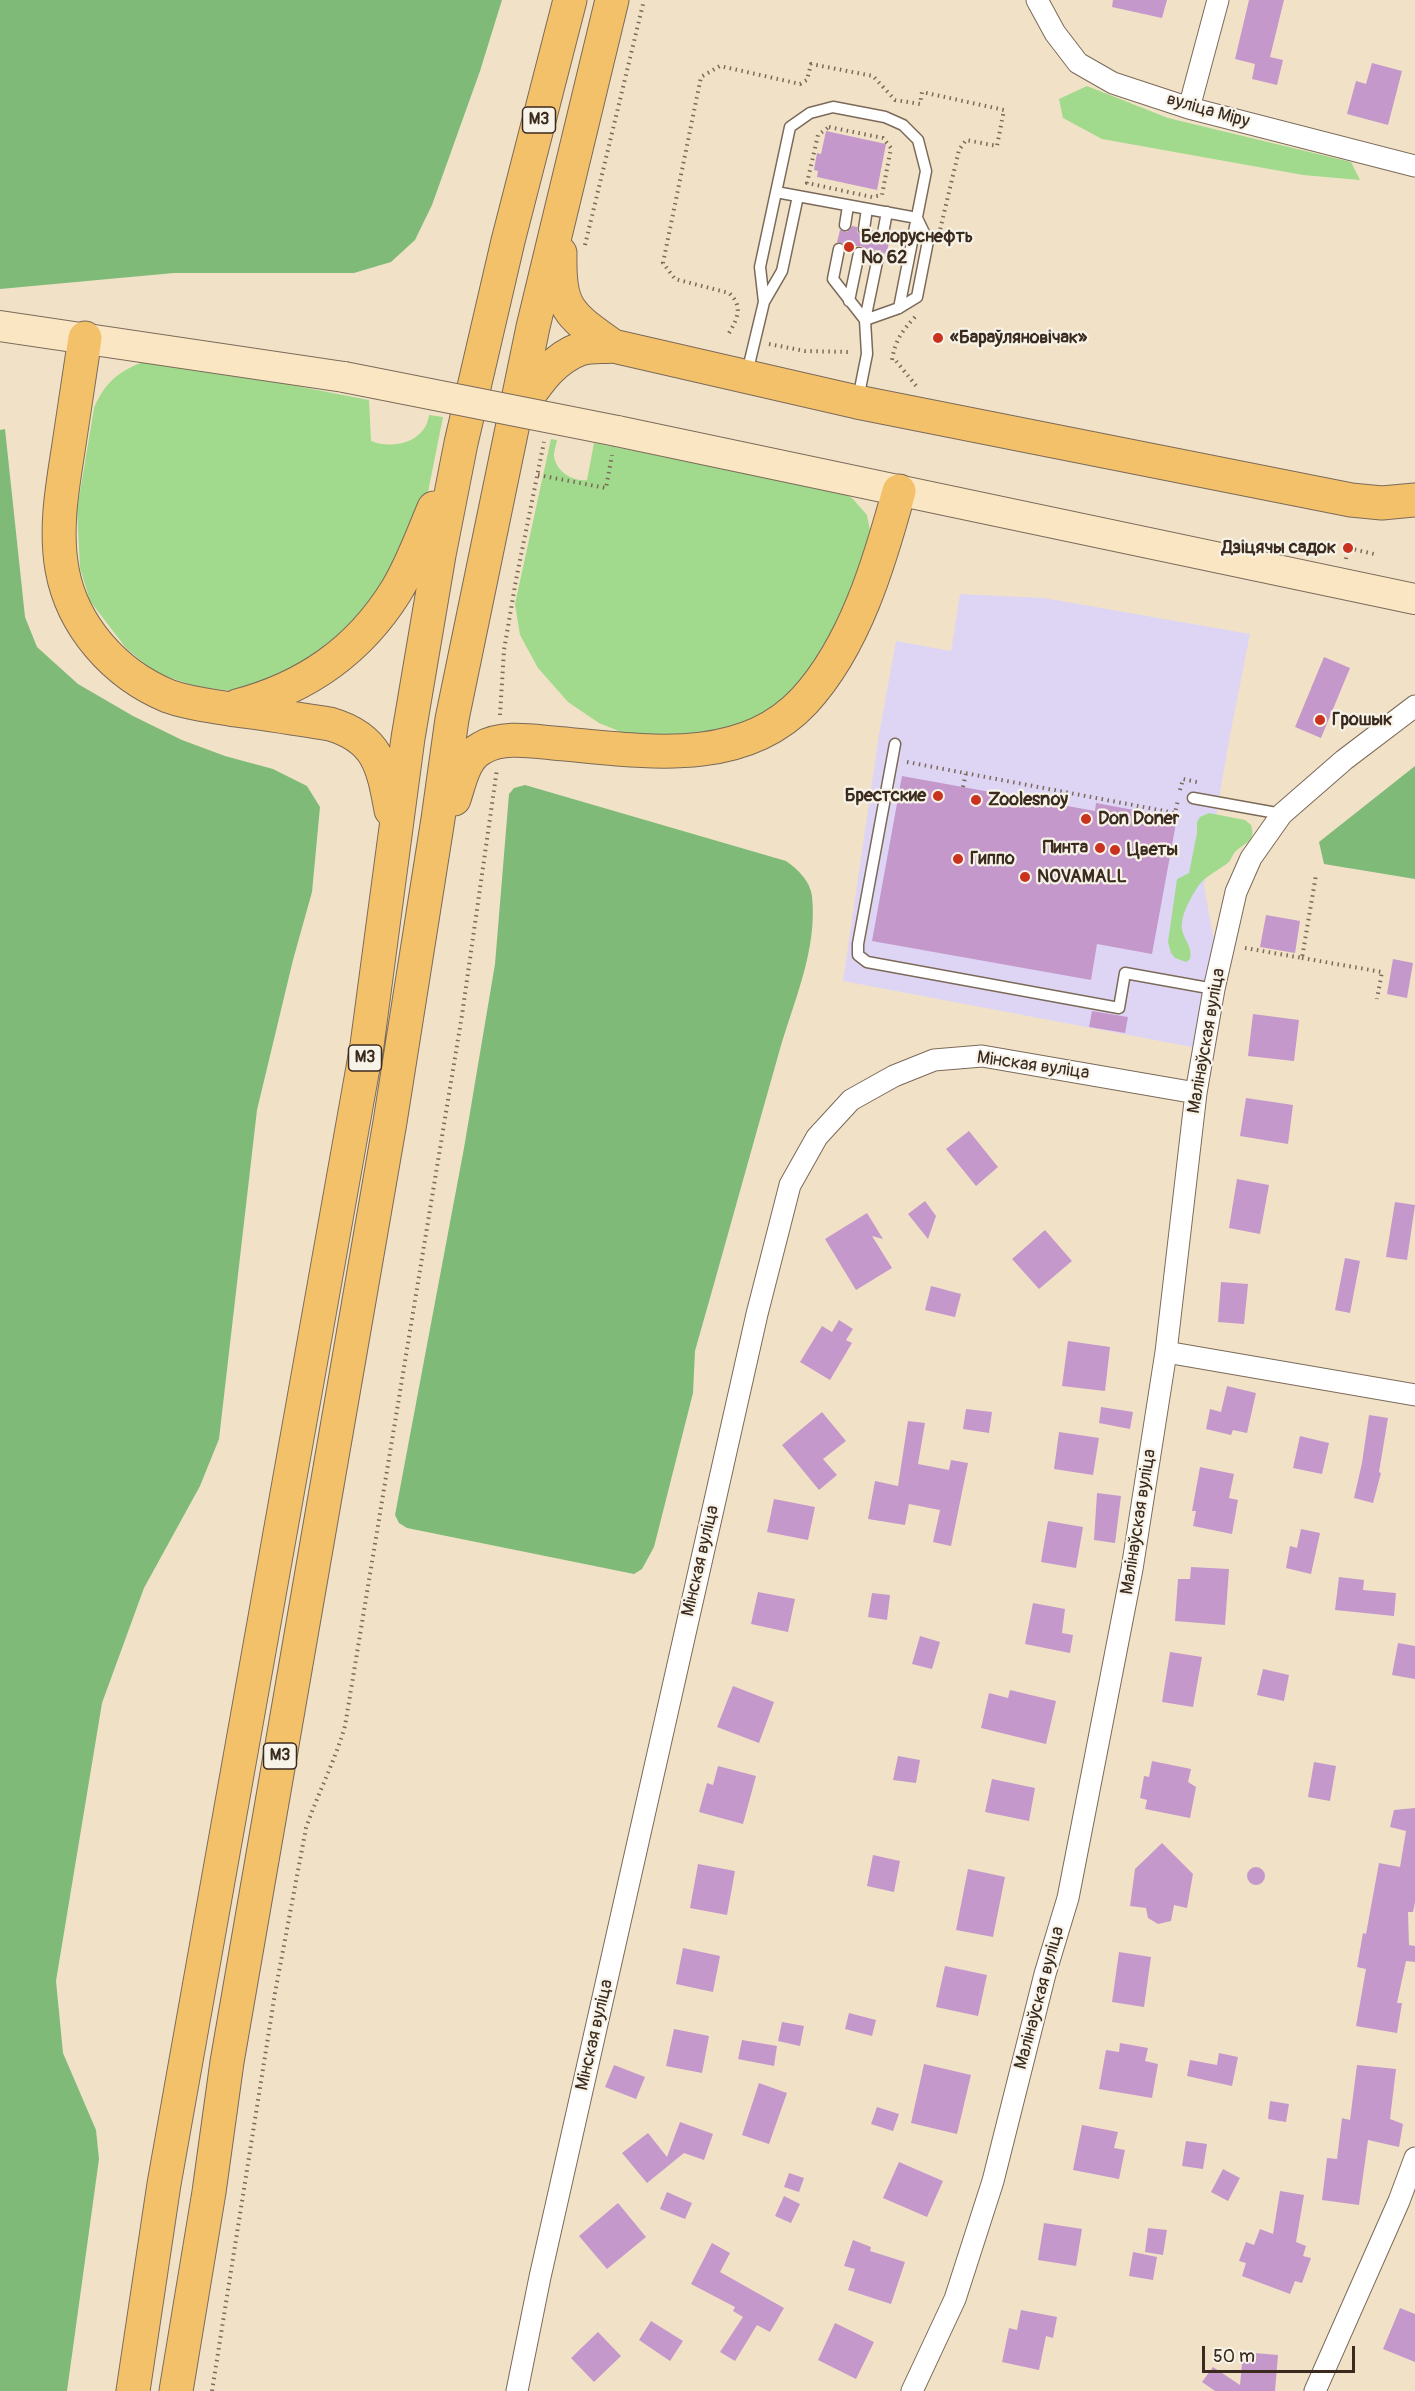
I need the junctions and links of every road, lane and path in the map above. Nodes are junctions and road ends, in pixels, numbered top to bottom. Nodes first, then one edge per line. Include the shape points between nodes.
1 (570, 0) edge
2 (612, 0) edge
3 (644, 0) edge
4 (1037, 0) edge
5 (1218, 0) edge
6 (1190, 108) junction
7 (1415, 166) edge
8 (807, 183) joint
9 (776, 192) junction
10 (798, 196) junction
11 (561, 206) junction
12 (848, 206) junction
13 (867, 209) junction
14 (887, 212) junction
15 (917, 218) junction
16 (844, 225) dead end
17 (864, 229) dead end
18 (883, 233) dead end
19 (938, 241) dead end
20 (839, 249) dead end
21 (583, 253) dead end
22 (859, 253) dead end
23 (878, 257) dead end
24 (849, 301) junction
25 (764, 302) junction
26 (899, 308) junction
27 (922, 309) dead end
28 (865, 320) junction
29 (0, 326) edge
30 (729, 333) dead end
31 (86, 338) junction
32 (768, 344) dead end
33 (613, 346) junction
34 (848, 352) dead end
35 (892, 360) dead end
36 (747, 376) junction
37 (857, 402) junction
38 (512, 419) junction
39 (617, 431) junction
40 (546, 433) dead end
41 (461, 443) junction
42 (538, 475) junction
43 (899, 491) junction
44 (1415, 500) edge
45 (1415, 599) edge
46 (1415, 706) edge
47 (226, 708) junction
48 (500, 717) dead end
49 (895, 744) dead end
50 (908, 762) dead end
51 (497, 764) dead end
52 (966, 773) junction
53 (1200, 782) dead end
54 (963, 787) dead end
55 (1192, 798) dead end
56 (1282, 814) junction
57 (396, 833) junction
58 (429, 874) junction
59 (1316, 875) dead end
60 (1245, 948) dead end
61 (1302, 958) junction
62 (1214, 989) junction
63 (1377, 999) dead end
64 (1196, 1093) junction
65 (1166, 1352) junction
66 (1415, 1395) edge
67 (1415, 2158) edge
68 (133, 2391) edge
69 (176, 2391) edge
70 (212, 2391) edge
71 (517, 2391) edge
72 (912, 2391) edge
73 (1315, 2391) edge

1 - 41 highway, М3
2 - 11 highway, М3
3 - 21 path
4 - 6 street, вуліца Міру via 1078,63 1113,83
5 - 6 street
6 - 7 street, вуліца Міру
8 - 8 path via 872,197 882,195 891,148 883,138 829,127 818,135
9 - 10 lane
9 - 15 lane via 790,127 810,113 834,107 870,113 903,125 918,140 926,171
9 - 25 lane via 760,267
10 - 12 lane
10 - 25 lane via 783,272
11 - 33 highway via 563,300 587,327
11 - 38 highway, М3
12 - 13 lane
12 - 16 lane
13 - 14 lane
13 - 17 lane
14 - 15 lane
14 - 18 lane
15 - 26 lane
15 - 26 lane via 928,241 917,297
19 - 30 path via 958,150 966,140 997,146 1004,110 922,92 920,104 895,100 873,76 811,64 807,80 800,84 720,66 701,77 663,263 675,279 729,293 735,299 739,307
20 - 24 lane via 833,279
22 - 24 lane
23 - 28 lane
24 - 28 lane
25 - 36 lane
26 - 28 lane
27 - 35 path via 899,335
28 - 37 lane via 867,354
29 - 31 main road
31 - 39 main road, bridge via 344,377
31 - 47 highway via 61,499 62,568 70,597 97,644 119,667 169,696
32 - 34 path via 805,351
33 - 36 highway
33 - 38 highway via 580,349 561,359 546,372
36 - 37 highway
37 - 44 highway via 1351,500
38 - 58 highway, М3 via 452,719
39 - 42 path via 606,488
39 - 43 main road
40 - 42 path
41 - 47 highway via 409,567 365,632 346,651 303,681 279,693
41 - 57 highway, М3 via 408,738
42 - 48 path via 504,650
43 - 45 main road
43 - 58 highway via 855,619 817,685 783,719 727,746 694,751 520,740 482,747 470,758 461,777
46 - 56 street, Малінаўская вуліца
47 - 57 highway via 330,724 358,736 370,746 384,773
49 - 62 lane via 858,944 858,955 867,962 1119,1008 1125,973
50 - 52 path
51 - 70 path via 462,1015 345,1726 306,1828 275,1993
52 - 53 path via 1175,813 1183,779
52 - 54 path
55 - 56 lane
56 - 62 street, Малінаўская вуліца via 1251,858 1236,892
57 - 68 highway, М3 via 367,1045 164,2184
58 - 69 highway, М3 via 390,1122 229,2050
59 - 61 path
60 - 61 path
61 - 63 path via 1382,972
62 - 64 street, Малінаўская вуліца
64 - 65 street, Малінаўская вуліца
64 - 71 street, Мінская вуліца via 982,1056 934,1060 851,1100 817,1137 790,1185 757,1314
65 - 66 street
65 - 72 street, Малінаўская вуліца via 1132,1569 1068,1898 993,2181 955,2300
67 - 73 street

